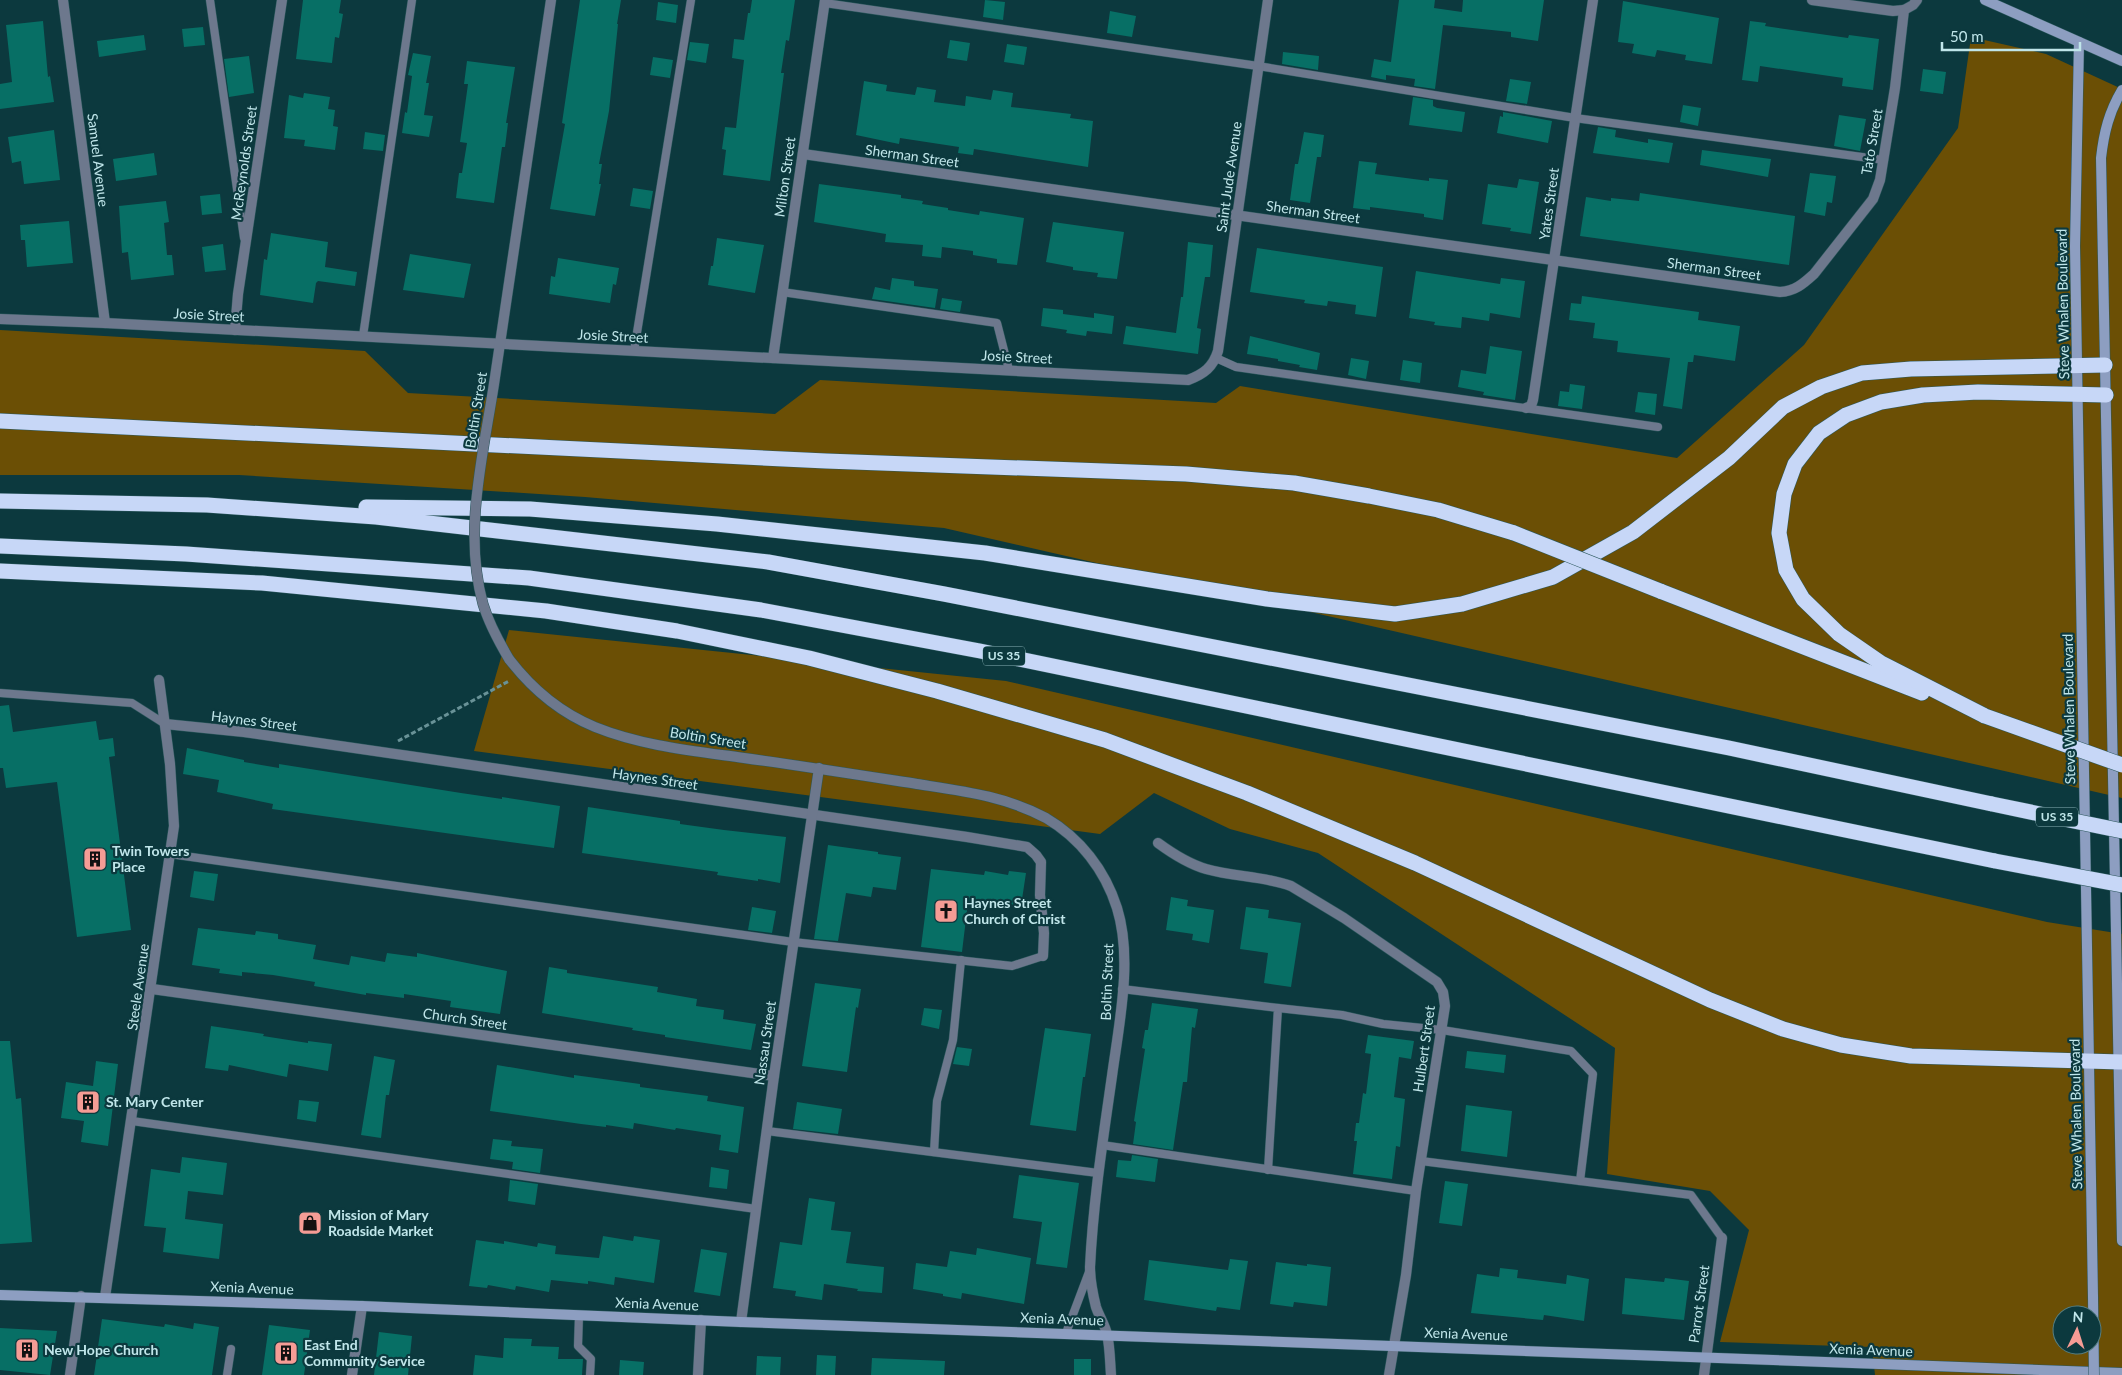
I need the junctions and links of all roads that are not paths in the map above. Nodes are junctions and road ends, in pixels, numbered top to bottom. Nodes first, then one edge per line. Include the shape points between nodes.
1 (63, 0) edge
2 (210, 0) edge
3 (282, 0) edge
4 (412, 0) edge
5 (551, 0) edge
6 (691, 0) edge
7 (1268, 0) edge
8 (1593, 0) edge
9 (1812, 0) edge
10 (1916, 0) edge
11 (1985, 0) edge
12 (825, 1) edge
13 (1904, 10) junction
14 (2079, 42) junction
15 (2122, 61) edge
16 (1258, 66) junction
17 (2122, 90) edge
18 (1575, 118) junction
19 (803, 154) junction
20 (1884, 160) junction
21 (1238, 216) junction
22 (245, 248) junction
23 (1554, 260) junction
24 (1814, 274) joint
25 (782, 292) junction
26 (0, 319) edge
27 (105, 323) junction
28 (236, 330) junction
29 (363, 336) junction
30 (500, 344) junction
31 (634, 351) junction
32 (773, 358) junction
33 (1216, 358) junction
34 (2077, 364) junction
35 (2105, 365) junction
36 (1009, 370) junction
37 (2078, 393) junction
38 (2106, 395) junction
39 (1526, 408) junction
40 (0, 421) edge
41 (1658, 427) dead end
42 (0, 501) edge
43 (207, 505) junction
44 (0, 546) edge
45 (0, 571) edge
46 (159, 680) dead end
47 (0, 693) edge
48 (1984, 716) junction
49 (165, 724) junction
50 (2122, 765) edge
51 (818, 768) junction
52 (812, 814) junction
53 (2122, 831) edge
54 (1158, 843) dead end
55 (170, 854) junction
56 (2122, 885) edge
57 (793, 942) junction
58 (1043, 956) joint
59 (961, 960) junction
60 (152, 989) junction
61 (1122, 989) junction
62 (1278, 1008) junction
63 (1442, 1030) junction
64 (2089, 1062) junction
65 (2120, 1062) edge
66 (774, 1076) junction
67 (2121, 1094) edge
68 (132, 1121) junction
69 (767, 1131) junction
70 (1102, 1145) junction
71 (934, 1152) junction
72 (1421, 1161) junction
73 (1268, 1170) junction
74 (1098, 1173) junction
75 (1580, 1181) junction
76 (1416, 1192) junction
77 (756, 1209) junction
78 (1722, 1238) joint
79 (2122, 1241) edge
80 (1090, 1270) junction
81 (0, 1294) edge
82 (81, 1296) junction
83 (105, 1297) junction
84 (362, 1306) junction
85 (579, 1315) junction
86 (701, 1320) junction
87 (742, 1322) junction
88 (1066, 1333) junction
89 (1107, 1334) junction
90 (1393, 1345) junction
91 (231, 1349) dead end
92 (1705, 1357) junction
93 (2122, 1373) edge
94 (70, 1375) edge
95 (227, 1375) edge
96 (352, 1375) edge
97 (590, 1375) edge
98 (698, 1375) edge
99 (1111, 1375) edge
100 (1389, 1375) edge
101 (1704, 1375) edge
102 (2094, 1375) edge

1 - 27 street, Samuel Avenue
2 - 22 lane
3 - 22 street, McReynolds Street
4 - 29 lane
5 - 30 street, Boltin Street
6 - 31 lane
7 - 16 street, Saint Jude Avenue
8 - 18 street, Yates Street
9 - 13 street
10 - 13 street
11 - 14 street
12 - 16 lane
12 - 19 street, Milton Street
13 - 20 street, Tato Street
14 - 15 street
14 - 34 street, Steve Whalen Boulevard via 2075,150
16 - 18 lane
16 - 21 street, Saint Jude Avenue
17 - 35 street via 2111,109 2101,158
18 - 20 lane
18 - 23 street, Yates Street
19 - 21 street, Sherman Street
19 - 25 street, Milton Street
20 - 24 street, Tato Street via 1873,199
21 - 23 street, Sherman Street
21 - 33 street, Saint Jude Avenue
22 - 28 street, McReynolds Street
23 - 24 street, Sherman Street via 1780,292 1802,285
23 - 39 street, Yates Street via 1533,400
25 - 32 street, Milton Street
25 - 36 lane via 998,323
26 - 27 street, Josie Street
27 - 28 street, Josie Street
28 - 29 street, Josie Street
29 - 30 street, Josie Street
30 - 31 street, Josie Street
30 - 51 street, Boltin Street, bridge via 477,492 474,552 484,606 494,634 509,660 542,695 569,714 596,727 675,748
31 - 32 street, Josie Street
32 - 36 street, Josie Street
33 - 36 street, Josie Street via 1201,375 1188,380
33 - 39 lane via 1236,367
34 - 35 highway
34 - 37 street, Steve Whalen Boulevard
34 - 43 highway via 1872,372 1822,387 1783,407 1730,458 1633,532 1553,577 1462,604 1395,614 1267,599 985,553 716,524 530,509
35 - 38 street
37 - 38 highway
37 - 48 highway via 1978,392 1923,395 1881,402 1846,415 1819,434 1795,464 1784,494 1779,533 1786,570 1803,599 1840,634 1881,663
37 - 64 street, Steve Whalen Boulevard
38 - 65 street
39 - 41 lane
40 - 48 highway, bridge via 826,461 1186,474 1294,483 1438,510 1514,533 1830,659
42 - 43 highway, US 35
43 - 53 highway, US 35, bridge via 376,517 768,562 1719,746
44 - 56 highway, US 35, bridge via 186,554 529,578 761,610 980,651
45 - 64 highway via 262,583 546,611 677,631 809,658 1105,740 1240,790 1414,863 1710,1000 1783,1029 1841,1045 1911,1056
46 - 49 street, Steele Avenue
47 - 49 lane via 132,703
48 - 50 highway, bridge
49 - 52 street, Haynes Street via 244,732
49 - 55 street, Steele Avenue via 174,826
51 - 52 street, Nassau Street
51 - 61 street, Boltin Street via 988,795 1048,819 1072,836 1091,856 1117,908 1122,934
52 - 57 street, Nassau Street
52 - 58 street, Haynes Street via 1027,847 1041,862
54 - 63 street, Hulbert Street via 1208,870 1274,880 1291,886 1344,918 1437,982 1443,992 1445,1006
55 - 57 lane
55 - 60 street, Steele Avenue
57 - 59 lane
57 - 66 street, Nassau Street
58 - 59 lane via 1012,966
59 - 71 lane via 953,1040 937,1101
60 - 66 street, Church Street
60 - 68 street, Steele Avenue
61 - 62 lane
61 - 70 street, Boltin Street
62 - 63 lane
62 - 73 lane
63 - 72 street, Hulbert Street
63 - 75 lane via 1571,1051 1593,1074
64 - 65 highway
64 - 102 street, Steve Whalen Boulevard, bridge
65 - 67 street
66 - 69 street, Nassau Street
67 - 79 street
68 - 77 lane
68 - 83 street, Steele Avenue
69 - 71 lane
69 - 77 street, Nassau Street
70 - 73 lane
70 - 74 street, Boltin Street
71 - 74 lane
72 - 75 lane
72 - 76 street, Hulbert Street
73 - 76 lane
74 - 80 street, Boltin Street
75 - 78 lane via 1691,1195
76 - 90 street, Hulbert Street
77 - 87 street, Nassau Street
78 - 92 street, Parrot Street
80 - 88 lane
80 - 89 street, Boltin Street via 1096,1305
81 - 82 street, Xenia Avenue
82 - 83 street, Xenia Avenue
82 - 94 street
83 - 84 street, Xenia Avenue
84 - 85 street, Xenia Avenue
84 - 96 street
85 - 86 street, Xenia Avenue
85 - 97 lane via 578,1346 591,1359
86 - 87 street, Xenia Avenue
86 - 98 street
87 - 88 street, Xenia Avenue
88 - 89 street, Xenia Avenue
89 - 90 street, Xenia Avenue
89 - 99 street, Boltin Street
90 - 92 street, Xenia Avenue
90 - 100 street, Hulbert Street
91 - 95 lane
92 - 93 street, Xenia Avenue
92 - 101 street, Parrot Street

